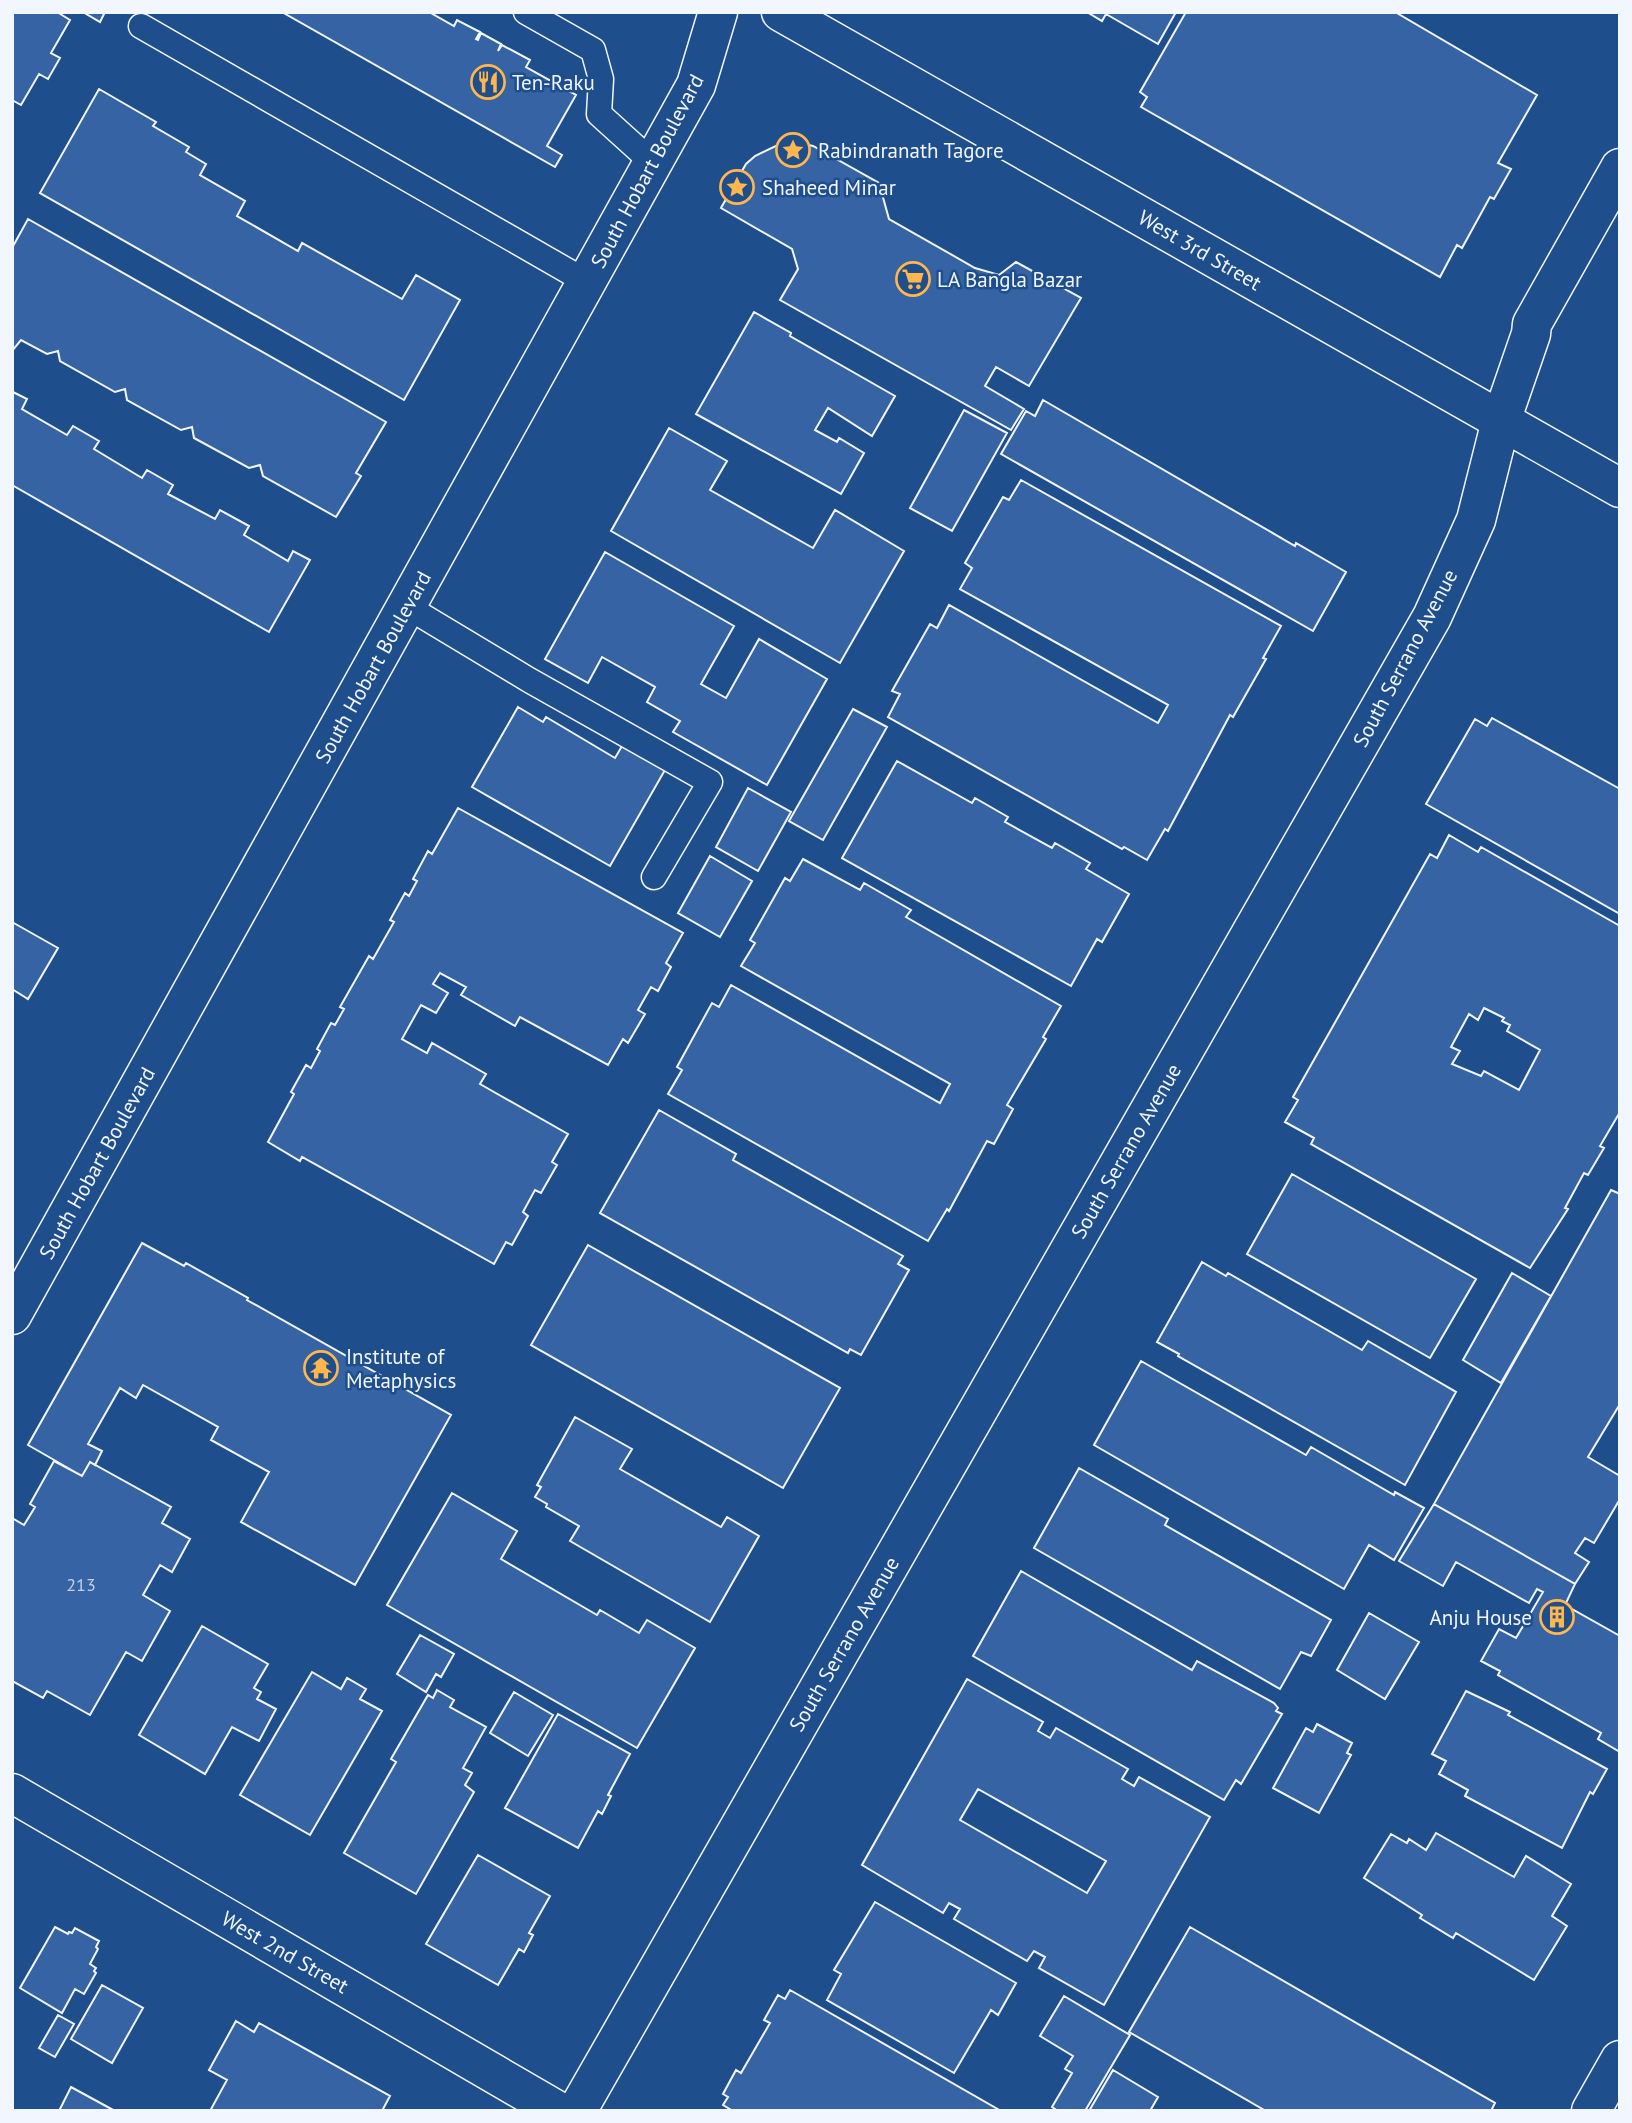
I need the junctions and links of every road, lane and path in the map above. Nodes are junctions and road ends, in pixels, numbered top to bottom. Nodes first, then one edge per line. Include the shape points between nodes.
1 (526, 12) edge
2 (718, 12) edge
3 (782, 12) edge
4 (141, 26) dead end
5 (652, 162) junction
6 (1620, 168) edge
7 (587, 282) junction
8 (1501, 421) junction
9 (1620, 488) edge
10 (406, 606) junction
11 (654, 877) dead end
12 (12, 1315) edge
13 (12, 1793) edge
14 (1620, 2060) edge
15 (558, 2111) edge
16 (577, 2111) edge
17 (1591, 2111) edge

1 - 5 lane via 593,50 601,79 599,114
2 - 5 street, South Hobart Boulevard via 701,75
3 - 8 street, West 3rd Street
4 - 7 lane
5 - 7 street, South Hobart Boulevard
6 - 8 street, South Serrano Avenue via 1532,324
7 - 10 street, South Hobart Boulevard
8 - 9 street, West 3rd Street
8 - 16 street, South Serrano Avenue via 1476,520 1432,617
10 - 11 lane via 710,782
10 - 12 street, South Hobart Boulevard
13 - 15 street, West 2nd Street
14 - 17 street

